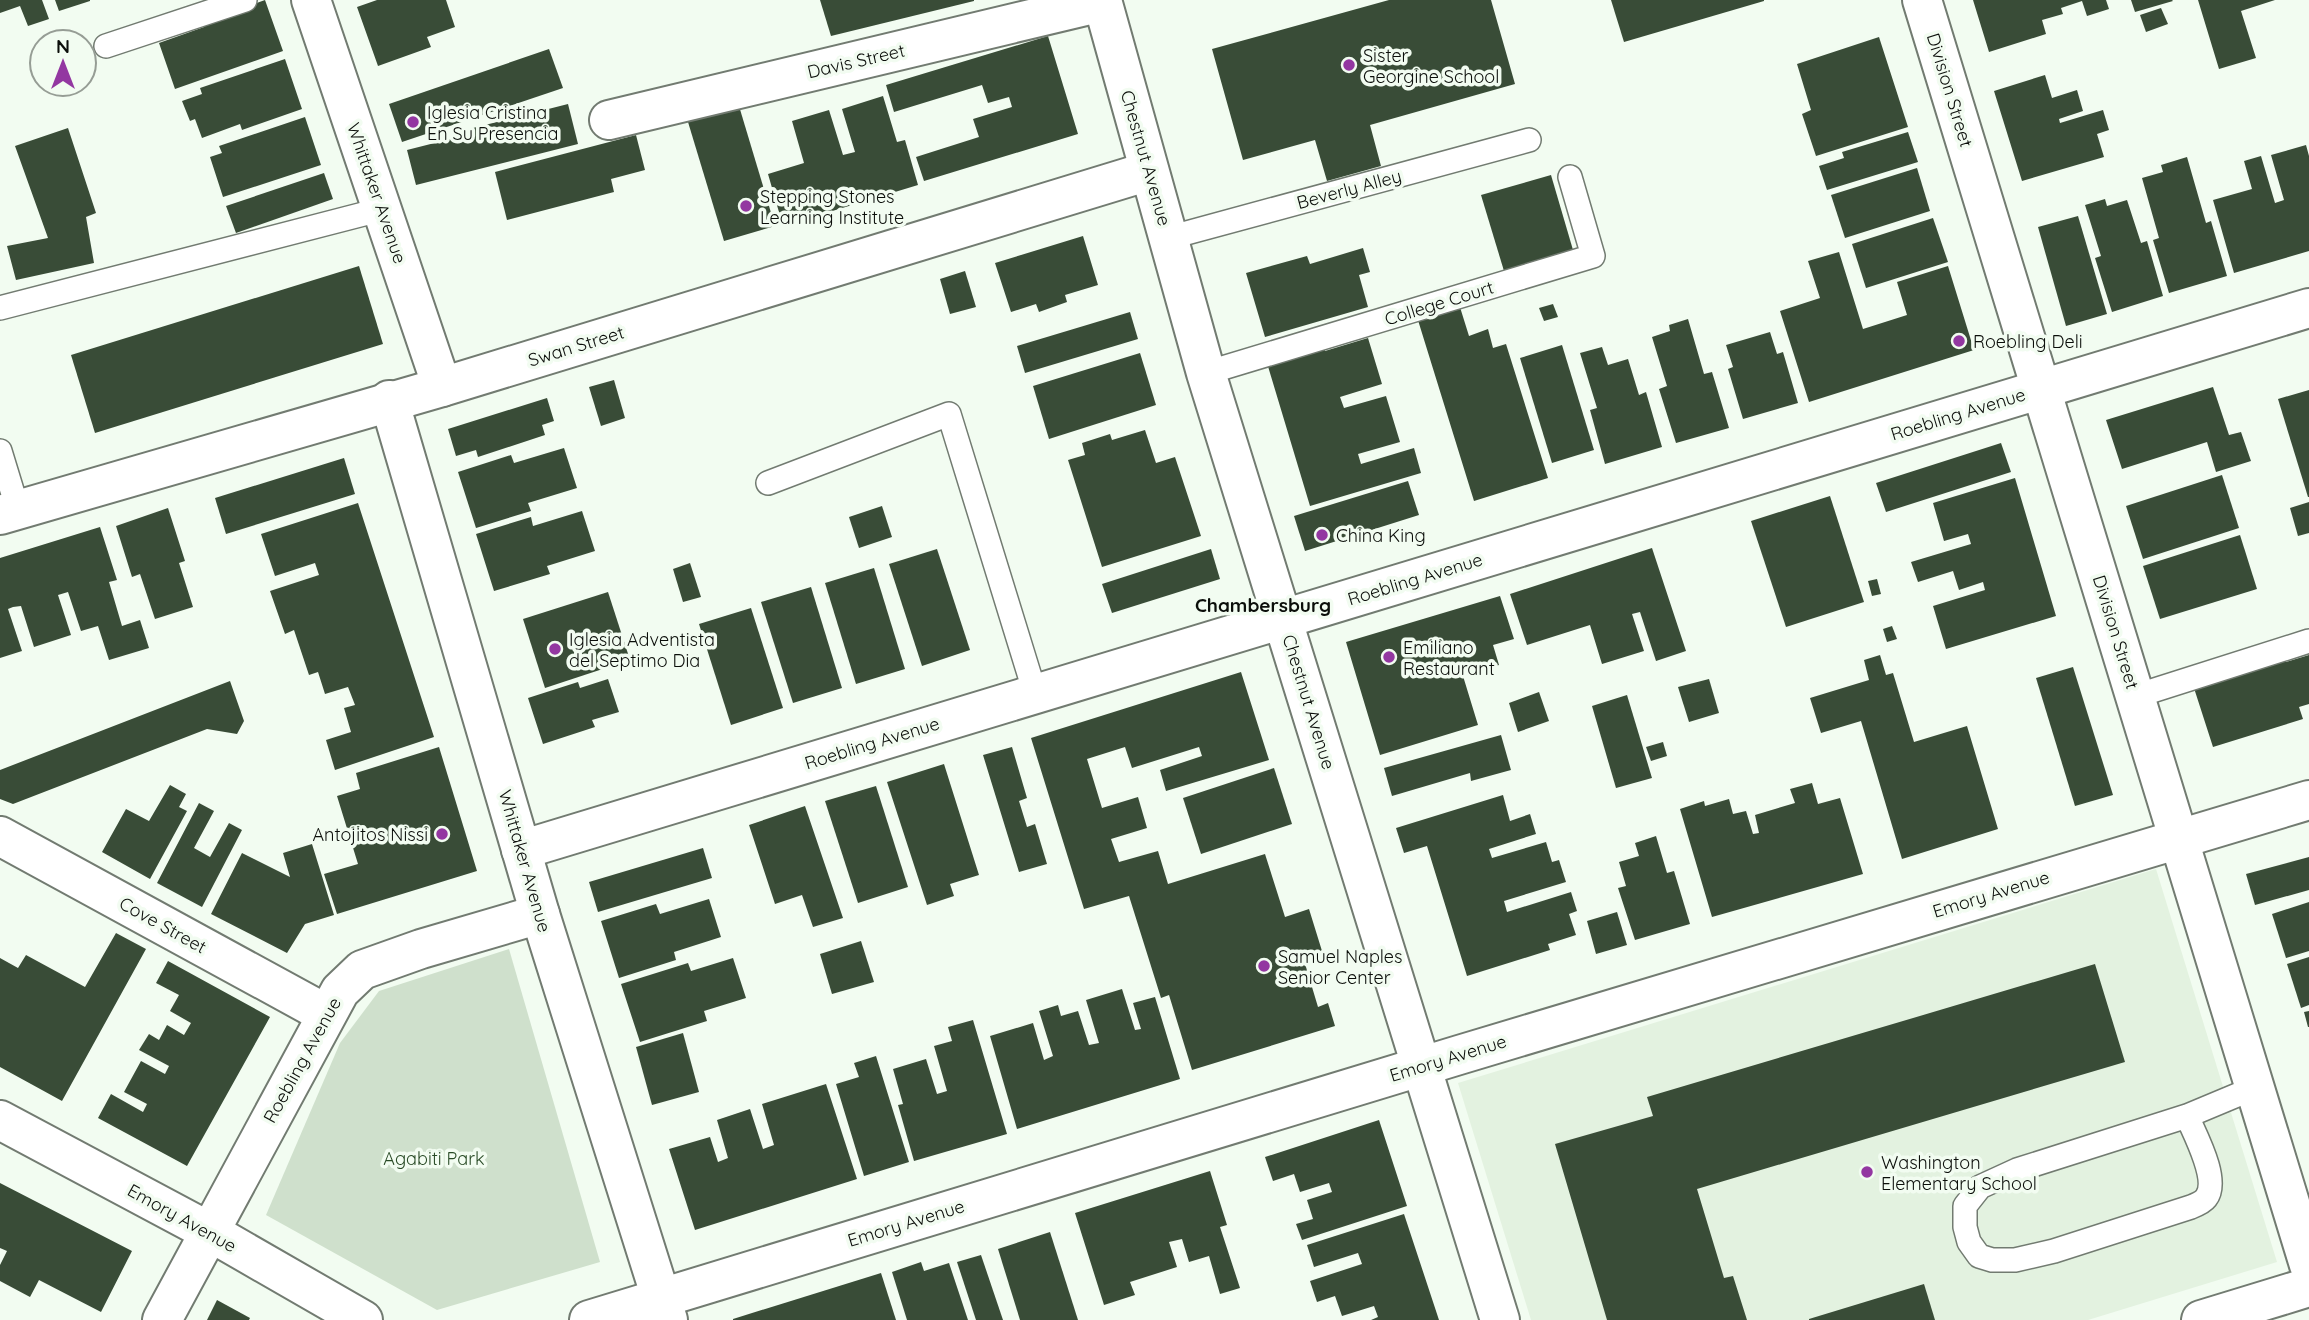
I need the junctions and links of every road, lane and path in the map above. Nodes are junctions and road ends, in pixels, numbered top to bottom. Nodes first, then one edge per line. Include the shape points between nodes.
1 (245, 0) edge
2 (311, 0) edge
3 (1922, 0) edge
4 (1102, 1) edge
5 (106, 46) dead end
6 (609, 120) dead end
7 (1529, 140) dead end
8 (1149, 171) junction
9 (1570, 177) dead end
10 (383, 209) junction
11 (1168, 238) junction
12 (0, 308) edge
13 (2307, 315) edge
14 (1206, 373) junction
15 (442, 387) junction
16 (2042, 388) junction
17 (389, 400) junction
18 (0, 451) edge
19 (768, 483) dead end
20 (9, 512) edge
21 (1283, 619) junction
22 (2309, 642) edge
23 (1035, 694) junction
24 (2136, 696) junction
25 (2309, 800) edge
26 (0, 836) edge
27 (2180, 838) junction
28 (522, 850) junction
29 (540, 914) junction
30 (326, 1014) junction
31 (1422, 1066) junction
32 (2254, 1088) junction
33 (2187, 1116) junction
34 (0, 1120) edge
35 (210, 1232) junction
36 (2309, 1265) edge
37 (2309, 1287) edge
38 (665, 1309) edge
39 (162, 1320) edge
40 (363, 1320) edge
41 (589, 1320) edge
42 (1500, 1320) edge
43 (2201, 1320) edge

1 - 5 lane
2 - 10 street, Whittaker Avenue
3 - 16 street, Division Street
4 - 6 street, Davis Street
4 - 8 street, Chestnut Avenue
7 - 11 lane, Beverly Alley
8 - 11 street, Chestnut Avenue
8 - 15 street, Swan Street
9 - 14 lane, College Court via 1593,256
10 - 12 lane
10 - 15 street, Whittaker Avenue
11 - 14 street, Chestnut Avenue
13 - 16 street, Roebling Avenue
14 - 21 street, Chestnut Avenue
15 - 17 street, Swan Street
16 - 21 street, Roebling Avenue
16 - 24 street, Division Street
17 - 20 street, Swan Street
17 - 28 street, Whittaker Avenue
18 - 20 lane
19 - 23 lane via 949,414
21 - 23 street, Roebling Avenue
21 - 31 street, Chestnut Avenue
22 - 24 lane
23 - 28 street, Roebling Avenue
24 - 27 street, Division Street
25 - 27 street, Emory Avenue
26 - 30 street, Cove Street
27 - 31 street, Emory Avenue
27 - 32 street, Division Street
28 - 29 street, Whittaker Avenue
29 - 30 street, Roebling Avenue via 362,970 340,991
29 - 38 street, Whittaker Avenue
30 - 35 street, Roebling Avenue
31 - 38 street, Emory Avenue
31 - 42 street, Chestnut Avenue
32 - 33 lane
32 - 36 street, Division Street
33 - 33 lane via 2017,1170 1980,1187 1965,1206 1969,1242 1979,1256 2015,1260 2206,1199 2209,1169
34 - 35 street, Emory Avenue
35 - 39 street, Roebling Avenue
35 - 40 street, Emory Avenue
37 - 43 street
38 - 41 street, Emory Avenue

